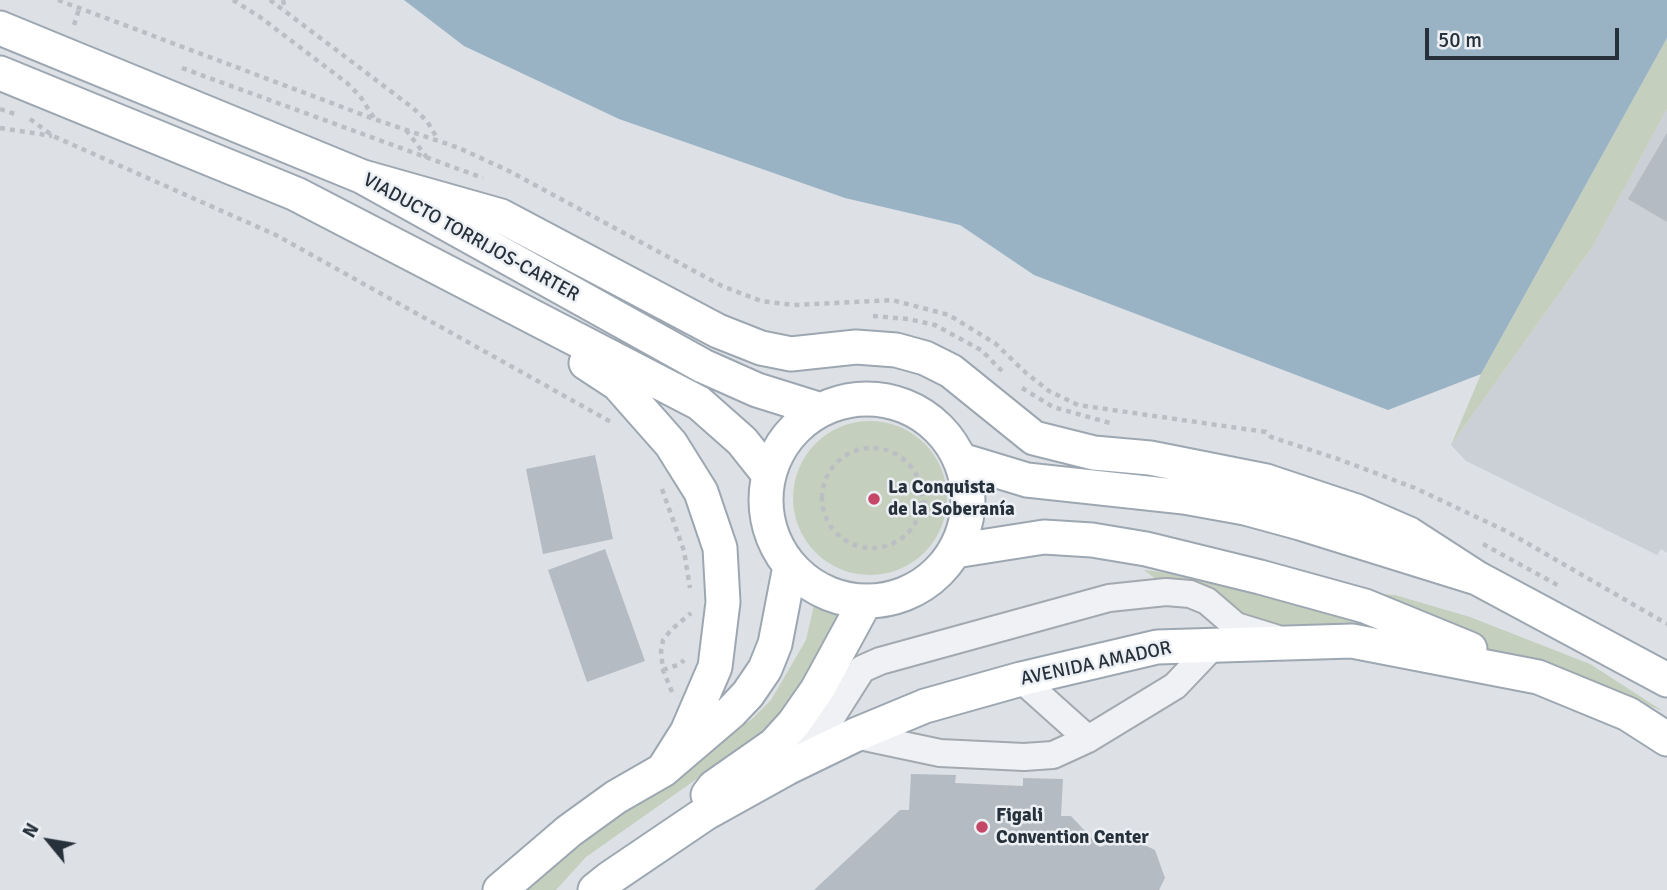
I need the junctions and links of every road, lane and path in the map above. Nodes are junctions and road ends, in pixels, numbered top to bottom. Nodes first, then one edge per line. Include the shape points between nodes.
1 (58, 0) edge
2 (233, 0) edge
3 (270, 0) edge
4 (283, 0) edge
5 (79, 9) junction
6 (285, 11) junction
7 (74, 25) dead end
8 (0, 28) edge
9 (0, 73) edge
10 (0, 109) edge
11 (374, 119) junction
12 (0, 128) edge
13 (406, 129) junction
14 (53, 136) junction
15 (438, 139) junction
16 (429, 159) dead end
17 (363, 177) junction
18 (459, 278) junction
19 (821, 410) junction
20 (613, 423) dead end
21 (961, 460) junction
22 (769, 475) junction
23 (660, 483) dead end
24 (822, 487) joint
25 (955, 551) junction
26 (790, 565) junction
27 (1477, 578) junction
28 (692, 598) dead end
29 (865, 601) junction
30 (694, 621) dead end
31 (1667, 624) edge
32 (1294, 642) junction
33 (1214, 645) junction
34 (689, 653) dead end
35 (663, 670) junction
36 (1538, 677) junction
37 (1021, 679) junction
38 (1667, 680) edge
39 (687, 732) junction
40 (856, 735) junction
41 (1088, 739) junction
42 (1667, 739) edge
43 (787, 768) junction
44 (663, 770) junction
45 (685, 828) junction
46 (500, 890) edge
47 (595, 890) edge

1 - 5 path
2 - 11 path via 347,83
3 - 6 path
4 - 6 path
5 - 7 path
5 - 11 path
6 - 15 path via 413,108
8 - 17 main road, VIADUCTO TORRIJOS-CARTER
9 - 18 main road, VIADUCTO TORRIJOS-CARTER via 296,194
10 - 14 path via 31,120
11 - 13 path
12 - 14 path
13 - 15 path
13 - 16 path
14 - 20 path via 276,235
15 - 31 path via 761,302 794,305 892,300 949,315 996,344 1049,391 1078,405 1266,432 1271,438 1415,488 1506,531
17 - 19 main road, VIADUCTO TORRIJOS-CARTER via 704,366 757,390
17 - 27 main road via 501,216 718,331 761,348 791,355 856,347 925,358 951,371 1034,438 1094,453 1150,458 1266,481 1409,534
18 - 22 main road, VIADUCTO TORRIJOS-CARTER via 699,403 741,441
18 - 39 main road via 618,384 671,443 701,492 720,548 723,603 715,667
19 - 21 main road via 867,398 891,401 933,422
19 - 22 main road via 798,426 780,448
21 - 25 main road via 969,490 966,522
21 - 27 main road via 1027,480 1245,508
22 - 26 main road via 769,523
23 - 28 path via 684,551
24 - 24 path via 837,461 849,453 863,448 891,450 904,458 917,476 923,497 920,514 899,541 867,549 836,534 821,504
25 - 29 main road via 932,578 901,596
25 - 36 main road, AVENIDA AMADOR via 1044,537 1146,549 1365,606
26 - 29 main road via 811,585 837,597
26 - 44 main road via 775,644 765,669 731,712
27 - 38 main road
29 - 45 main road, AVENIDA AMADOR via 794,723 774,745 714,788
30 - 35 path via 694,610 663,640
32 - 33 main road, AVENIDA AMADOR
32 - 36 main road, AVENIDA AMADOR via 1352,641
32 - 43 lane via 1236,626 1207,601 1190,594 1109,598 862,669 817,740
33 - 37 main road, AVENIDA AMADOR via 1157,647
33 - 41 lane via 1175,686
34 - 35 path via 680,664
35 - 39 path
36 - 42 main road, AVENIDA AMADOR via 1628,714
37 - 40 main road, AVENIDA AMADOR via 925,706
37 - 41 lane
39 - 44 main road
40 - 41 lane via 940,753 1024,757 1053,755
40 - 43 main road, AVENIDA AMADOR
43 - 45 main road, AVENIDA AMADOR
44 - 46 main road via 569,831
45 - 47 main road, AVENIDA AMADOR

